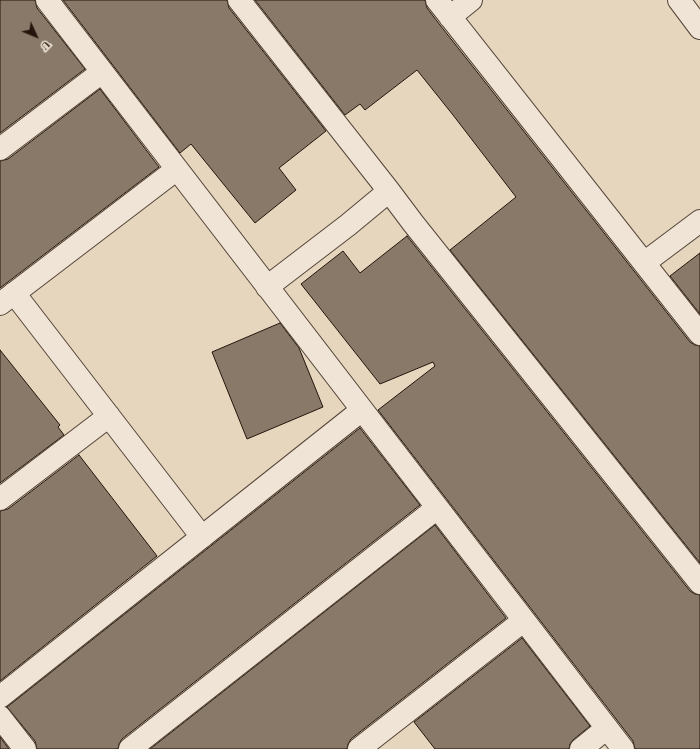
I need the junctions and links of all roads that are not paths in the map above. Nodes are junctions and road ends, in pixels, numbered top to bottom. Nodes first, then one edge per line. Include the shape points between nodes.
1 (47, 0) edge
2 (239, 0) edge
3 (471, 0) edge
4 (678, 0) edge
5 (443, 8) edge
6 (700, 28) edge
7 (102, 72) junction
8 (0, 149) edge
9 (177, 169) junction
10 (389, 191) junction
11 (700, 221) edge
12 (644, 264) junction
13 (267, 287) junction
14 (7, 298) edge
15 (700, 334) edge
16 (362, 410) junction
17 (109, 416) junction
18 (0, 499) edge
19 (437, 508) junction
20 (202, 537) junction
21 (700, 582) edge
22 (523, 621) junction
23 (0, 697) edge
24 (0, 717) edge
25 (607, 728) junction
26 (25, 749) edge
27 (130, 749) edge
28 (359, 749) edge
29 (580, 749) edge
30 (623, 749) edge

1 - 7 street
2 - 10 street
3 - 5 street
4 - 6 street
5 - 12 street
7 - 8 street
7 - 9 street
9 - 13 street
9 - 14 street
10 - 13 street via 348,226
10 - 21 street
11 - 12 street
12 - 15 street
13 - 16 street
14 - 17 street
16 - 19 street
16 - 20 street
17 - 18 street
17 - 20 street
19 - 22 street
19 - 27 street
20 - 23 street
22 - 25 street
22 - 28 street
24 - 26 street
25 - 29 street
25 - 30 street

